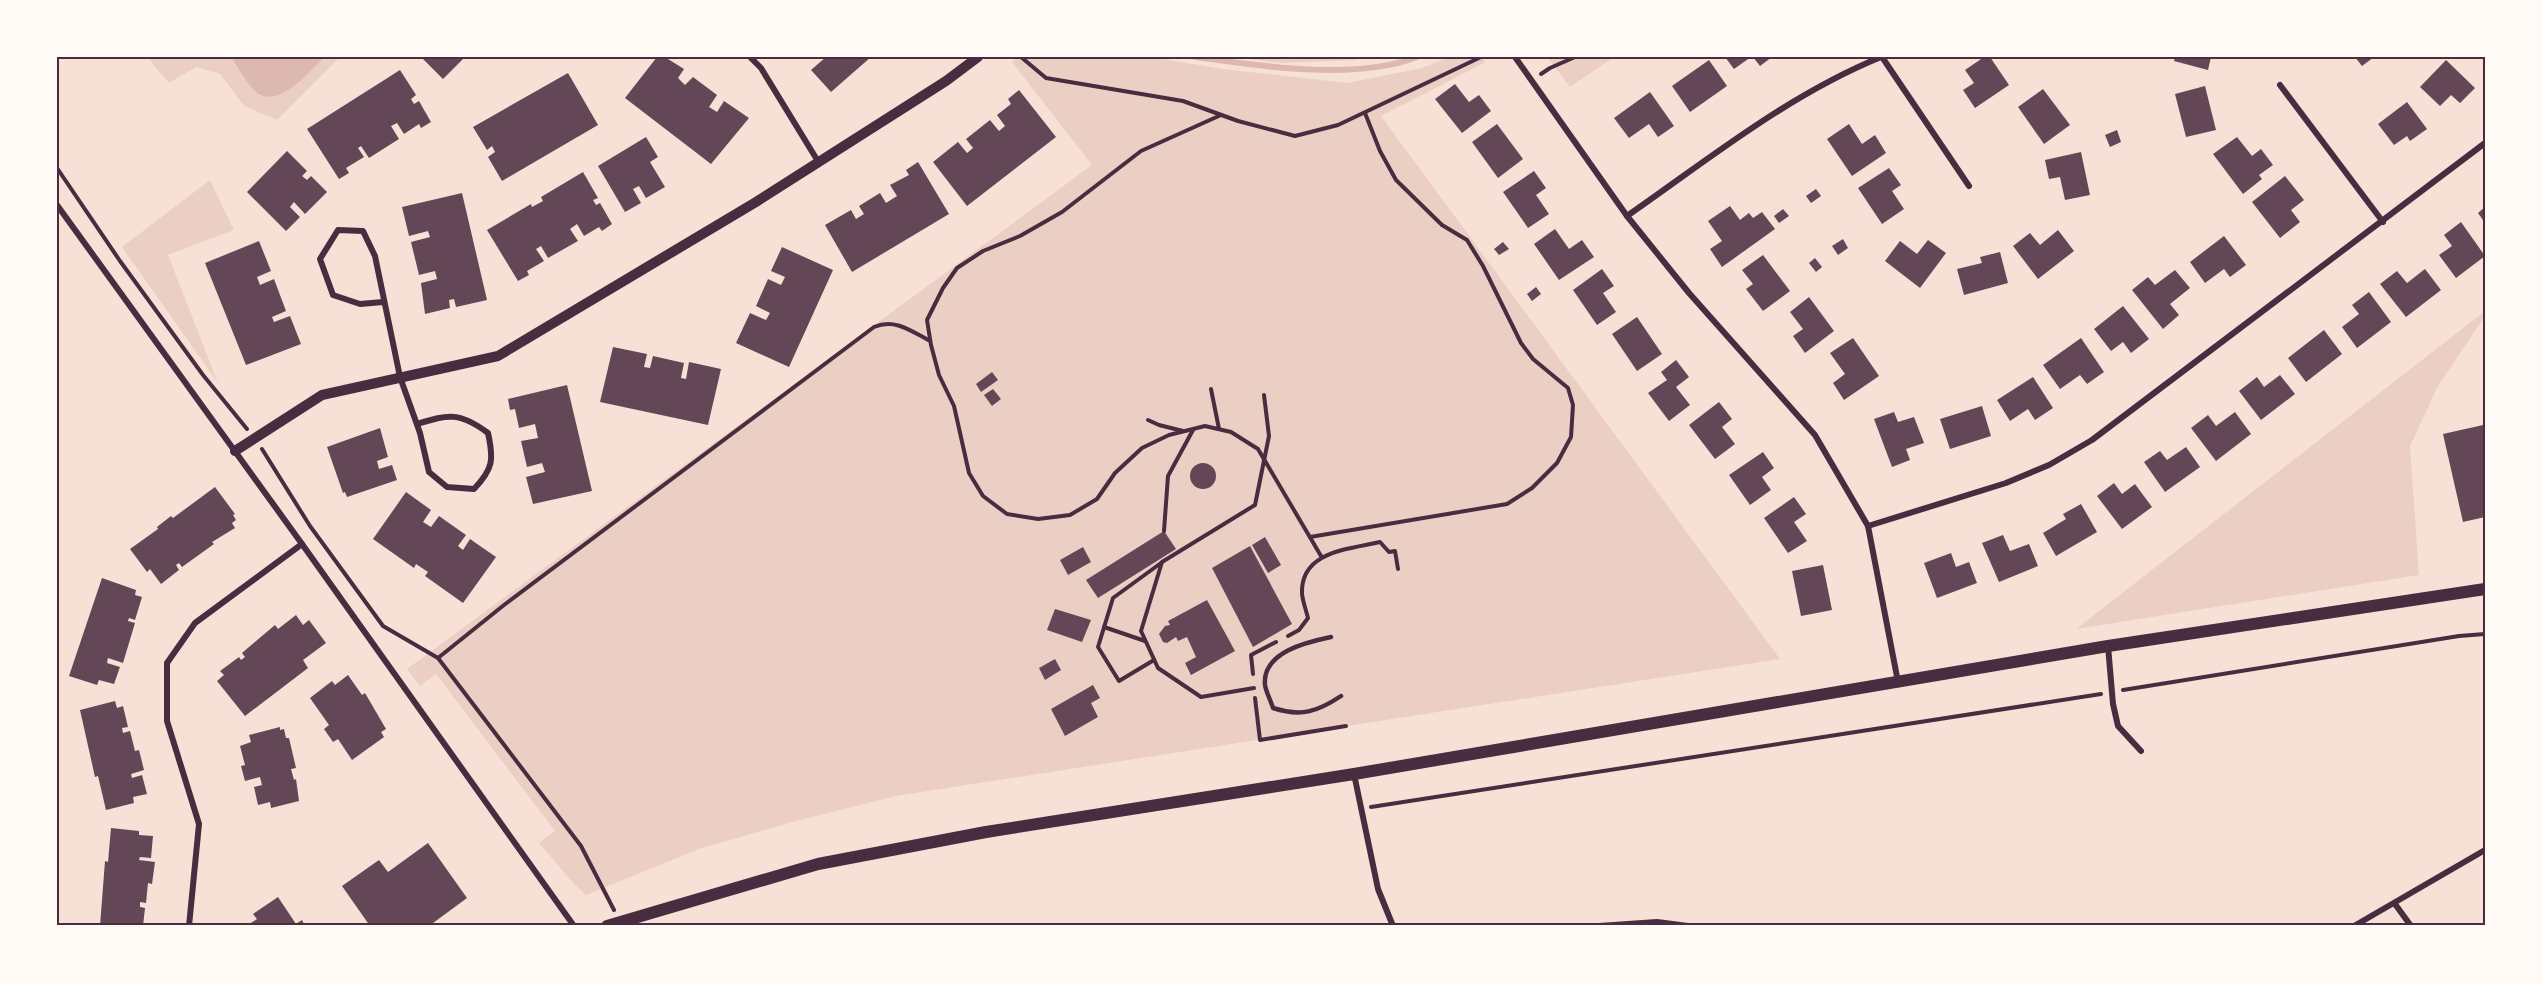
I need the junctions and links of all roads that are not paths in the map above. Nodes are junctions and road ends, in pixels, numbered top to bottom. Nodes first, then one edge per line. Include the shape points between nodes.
1 (750, 57) edge
2 (978, 57) edge
3 (1515, 57) edge
4 (1882, 57) edge
5 (2280, 86) dead end
6 (2485, 143) edge
7 (819, 163) junction
8 (1969, 186) dead end
9 (57, 206) edge
10 (1627, 216) junction
11 (2383, 222) junction
12 (383, 302) junction
13 (400, 377) junction
14 (417, 424) junction
15 (235, 451) junction
16 (1868, 526) junction
17 (302, 544) junction
18 (2485, 589) edge
19 (1331, 637) dead end
20 (2108, 646) junction
21 (1899, 682) junction
22 (1341, 696) dead end
23 (2141, 751) dead end
24 (1354, 774) junction
25 (2485, 850) edge
26 (2395, 904) junction
27 (189, 926) edge
28 (574, 926) edge
29 (607, 926) edge
30 (1393, 926) edge
31 (1599, 926) edge
32 (1688, 926) edge
33 (2354, 926) edge
34 (2411, 926) edge

1 - 7 street via 761,68
2 - 7 street
3 - 10 street
4 - 8 street
4 - 10 street via 1842,73 1778,110
5 - 11 street
6 - 11 street
7 - 13 street via 498,356
9 - 15 street
10 - 16 street via 1689,293 1815,435
11 - 16 street via 2092,440 2049,465 2006,483
12 - 12 street via 375,256 363,231 338,230 320,259 333,295 360,304
12 - 13 street
13 - 14 street
13 - 15 street via 322,395
14 - 14 street via 429,472 447,487 474,489 488,474 492,452 488,433 470,420 443,416
15 - 17 street
16 - 21 street
17 - 27 street via 195,622 167,663 167,721 199,824
17 - 28 street
18 - 20 main road
19 - 22 lane via 1306,642 1282,654 1270,663 1265,684 1273,708 1291,713 1322,709
20 - 21 main road
20 - 23 street via 2118,726
21 - 24 main road
24 - 29 main road via 986,832 841,860
24 - 30 street via 1378,889
25 - 26 street
26 - 33 street
26 - 34 street
31 - 32 street via 1657,922

